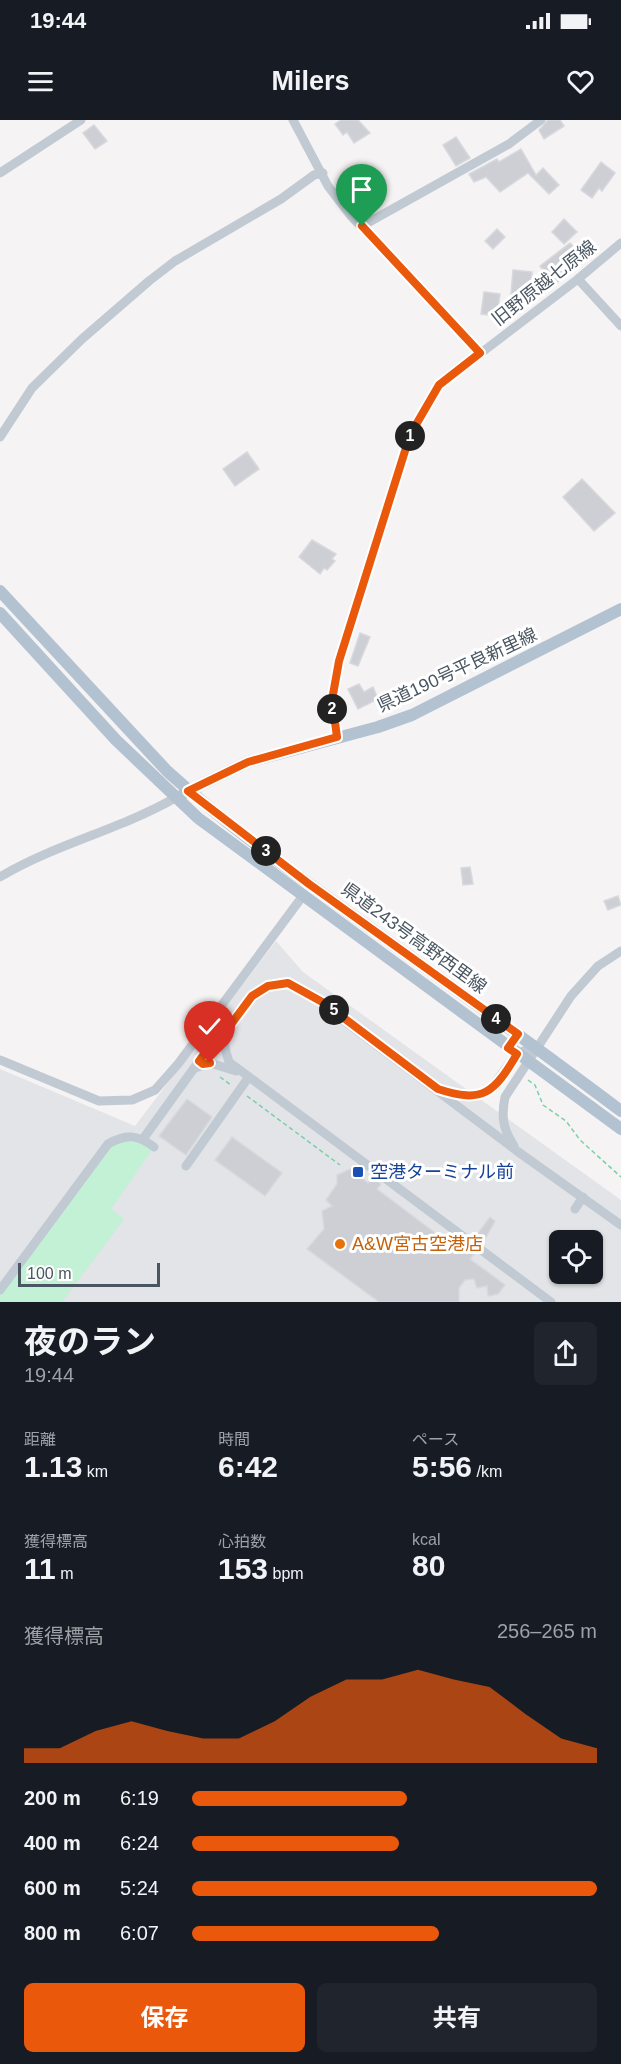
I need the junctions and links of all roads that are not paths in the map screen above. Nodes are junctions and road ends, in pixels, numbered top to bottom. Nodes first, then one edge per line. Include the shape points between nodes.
1 (81, 120) edge
2 (293, 120) edge
3 (541, 120) edge
4 (0, 173) edge
5 (323, 173) junction
6 (362, 226) junction
7 (621, 243) edge
8 (578, 279) junction
9 (621, 326) edge
10 (480, 353) junction
11 (0, 437) edge
12 (0, 591) edge
13 (621, 609) edge
14 (0, 613) edge
15 (337, 737) junction
16 (188, 791) junction
17 (175, 798) junction
18 (0, 877) edge
19 (302, 897) junction
20 (621, 951) edge
21 (226, 1031) junction
22 (537, 1047) junction
23 (517, 1054) junction
24 (0, 1060) edge
25 (529, 1063) junction
26 (193, 1069) junction
27 (239, 1072) junction
28 (248, 1078) junction
29 (438, 1089) junction
30 (621, 1111) edge
31 (621, 1129) edge
32 (142, 1138) junction
33 (154, 1147) dead end
34 (517, 1151) junction
35 (186, 1166) dead end
36 (583, 1197) junction
37 (575, 1209) dead end
38 (621, 1225) edge
39 (0, 1290) edge
40 (552, 1302) edge

1 - 4 street
2 - 5 street
3 - 6 street via 509,144
5 - 6 street via 339,201
5 - 11 street via 175,261 149,281 32,388
6 - 10 street
7 - 8 street, 旧野原越七原線
8 - 9 street
8 - 10 street, 旧野原越七原線
10 - 15 street, 旧野原越七原線 via 439,385 410,435 339,661 332,700
12 - 16 main road
13 - 15 main road, 県道190号平良新里線 via 412,715
14 - 17 main road via 116,740
15 - 16 main road, 県道190号平良新里線 via 248,762
16 - 17 main road, 県道190号平良新里線
16 - 22 main road, 県道243号高野西里線 via 309,884
17 - 18 street via 140,818 58,849
17 - 19 main road, 県道243号高野西里線
19 - 23 main road, 県道243号高野西里線
19 - 24 street via 178,1065 146,1096 99,1101
20 - 22 street via 581,982
21 - 26 street via 215,1039
21 - 27 street via 224,1048 229,1062
21 - 29 street via 252,996 268,986 288,983 324,1003
22 - 23 street
22 - 25 street
22 - 30 main road, 県道243号高野西里線
23 - 25 main road, 県道243号高野西里線
23 - 29 street via 494,1088 480,1095 460,1097
25 - 31 main road, 県道243号高野西里線
25 - 34 street via 505,1097 501,1116
26 - 27 street via 210,1063
26 - 32 street
27 - 28 street
28 - 35 street
28 - 40 street
29 - 34 street
32 - 33 street
32 - 39 street via 120,1137 108,1144
34 - 36 street
36 - 37 street
36 - 38 street

